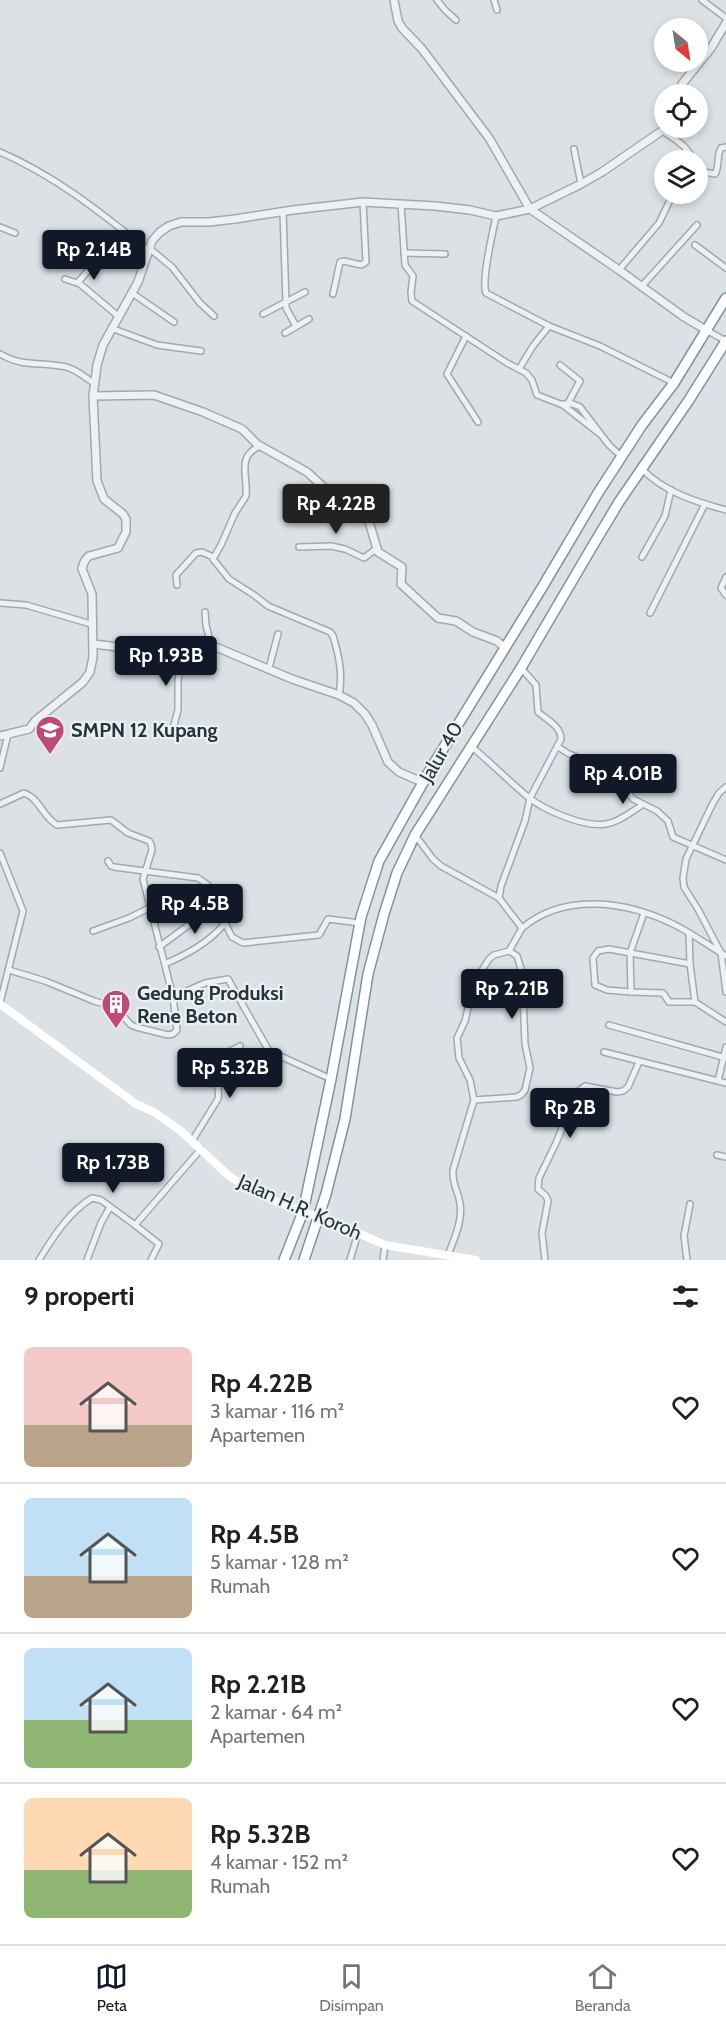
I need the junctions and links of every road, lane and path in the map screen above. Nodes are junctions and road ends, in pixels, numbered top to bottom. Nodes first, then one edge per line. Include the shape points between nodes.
1 (394, 0) edge
2 (437, 0) edge
3 (494, 0) edge
4 (702, 0) edge
5 (497, 10) dead end
6 (456, 20) dead end
7 (726, 21) edge
8 (682, 84) edge
9 (654, 136) edge
10 (675, 138) edge
11 (726, 147) edge
12 (574, 149) dead end
13 (688, 150) edge
14 (0, 152) edge
15 (708, 173) edge
16 (581, 184) junction
17 (363, 202) junction
18 (400, 204) junction
19 (668, 204) edge
20 (530, 208) junction
21 (283, 212) junction
22 (496, 216) junction
23 (697, 225) dead end
24 (0, 227) edge
25 (15, 233) dead end
26 (695, 245) dead end
27 (149, 249) junction
28 (404, 253) junction
29 (445, 254) dead end
30 (87, 256) dead end
31 (726, 268) edge
32 (619, 270) junction
33 (65, 279) dead end
34 (80, 284) junction
35 (641, 287) junction
36 (305, 292) dead end
37 (132, 294) junction
38 (333, 294) dead end
39 (726, 298) edge
40 (286, 302) junction
41 (263, 314) dead end
42 (118, 316) junction
43 (214, 316) dead end
44 (309, 319) dead end
45 (174, 322) dead end
46 (296, 326) junction
47 (549, 326) junction
48 (111, 328) junction
49 (706, 330) junction
50 (285, 333) dead end
51 (466, 336) junction
52 (726, 341) edge
53 (201, 351) dead end
54 (0, 354) edge
55 (560, 365) dead end
56 (519, 369) junction
57 (674, 383) junction
58 (95, 384) junction
59 (93, 396) junction
60 (551, 401) junction
61 (567, 405) junction
62 (478, 422) dead end
63 (600, 434) junction
64 (260, 446) junction
65 (621, 456) junction
66 (642, 469) junction
67 (670, 490) junction
68 (705, 504) junction
69 (726, 510) edge
70 (299, 547) dead end
71 (376, 549) junction
72 (642, 557) dead end
73 (213, 558) junction
74 (726, 577) edge
75 (177, 585) dead end
76 (726, 595) edge
77 (0, 603) edge
78 (205, 612) dead end
79 (650, 613) dead end
80 (91, 624) junction
81 (278, 634) dead end
82 (93, 644) junction
83 (211, 645) junction
84 (504, 647) junction
85 (183, 653) junction
86 (269, 668) junction
87 (521, 668) junction
88 (339, 695) junction
89 (174, 726) dead end
90 (8, 734) junction
91 (0, 736) edge
92 (472, 747) junction
93 (558, 747) junction
94 (0, 768) edge
95 (424, 783) junction
96 (726, 787) edge
97 (530, 798) junction
98 (0, 804) edge
99 (642, 805) junction
100 (415, 835) junction
101 (693, 845) junction
102 (0, 853) edge
103 (726, 860) edge
104 (108, 861) dead end
105 (144, 872) junction
106 (500, 898) junction
107 (217, 904) junction
108 (151, 907) junction
109 (644, 913) junction
110 (225, 923) junction
111 (360, 923) junction
112 (522, 928) junction
113 (93, 931) dead end
114 (689, 933) junction
115 (159, 947) junction
116 (509, 951) junction
117 (630, 953) junction
118 (723, 955) edge
119 (165, 964) junction
120 (690, 964) junction
121 (9, 970) junction
122 (631, 992) junction
123 (726, 993) edge
124 (173, 998) junction
125 (695, 1002) junction
126 (0, 1004) edge
127 (725, 1020) edge
128 (609, 1025) dead end
129 (240, 1046) dead end
130 (726, 1047) edge
131 (336, 1051) junction
132 (604, 1052) dead end
133 (356, 1055) junction
134 (724, 1057) edge
135 (639, 1062) junction
136 (331, 1079) junction
137 (718, 1081) junction
138 (726, 1083) edge
139 (474, 1100) junction
140 (192, 1141) junction
141 (201, 1149) junction
142 (717, 1155) dead end
143 (726, 1157) edge
144 (690, 1204) dead end
145 (110, 1207) junction
146 (303, 1212) junction
147 (318, 1217) junction
148 (135, 1226) junction
149 (358, 1233) junction
150 (385, 1245) junction
151 (448, 1255) junction
152 (462, 1259) edge
153 (39, 1260) edge
154 (87, 1260) edge
155 (151, 1260) edge
156 (284, 1260) edge
157 (304, 1260) edge
158 (350, 1260) edge
159 (383, 1260) edge
160 (476, 1260) edge
161 (545, 1260) edge
162 (687, 1260) edge

1 - 20 street via 402,28 483,129
2 - 6 street
3 - 5 street
4 - 7 street
7 - 8 street via 711,48
9 - 16 street
10 - 13 street
11 - 15 street via 720,149 716,174
12 - 16 street
14 - 27 street via 64,185
16 - 20 street
17 - 18 street
17 - 21 street
17 - 38 street via 366,262 340,262
18 - 22 street
18 - 28 street
19 - 32 street via 659,223
20 - 22 street
20 - 32 street
21 - 27 street via 175,223 160,232
21 - 40 street
22 - 47 street via 485,292
23 - 35 street
24 - 25 street
26 - 31 street
27 - 37 street
27 - 43 street via 172,267
28 - 29 street
28 - 51 street via 405,266 413,276 412,301
30 - 34 street via 94,264
32 - 35 street
33 - 34 street
34 - 42 street
35 - 49 street
36 - 40 street
37 - 42 street
37 - 45 street
39 - 49 highway, Jalur 40
40 - 41 street
40 - 46 street
42 - 48 street
44 - 46 street
46 - 50 street
47 - 56 street
47 - 57 street
48 - 53 street via 157,345
48 - 58 street via 99,355
49 - 52 street
49 - 57 highway, Jalur 40
51 - 56 street
51 - 62 street via 447,375
52 - 66 highway, Jalur 40
54 - 58 street via 24,364 68,367
55 - 61 street via 580,381
56 - 60 street via 530,377 537,395
57 - 65 highway, Jalur 40
58 - 59 street
59 - 64 street via 159,396 236,426
59 - 80 street via 98,485 104,499 123,514 127,526 118,548 84,560 82,569 92,594
60 - 61 street
60 - 63 street via 563,405
61 - 63 street via 580,407
63 - 65 street
64 - 71 street via 306,472 347,507 367,514
64 - 73 street via 246,456 246,496
65 - 84 highway, Jalur 40
66 - 67 street
66 - 87 highway, Jalur 40
67 - 68 street
67 - 72 street via 665,516
68 - 69 street
68 - 79 street
70 - 71 street via 331,546 364,558
71 - 84 street via 402,567 401,584 430,612
73 - 75 street via 202,552 196,554 176,575
73 - 88 street via 229,579 268,606 330,632 341,665
74 - 76 street via 721,588
77 - 80 street via 26,605
78 - 83 street
80 - 82 street
81 - 86 street
82 - 85 street
82 - 90 street via 86,679 29,729
83 - 85 street
83 - 86 street
84 - 95 highway, Jalur 40
85 - 89 street
86 - 88 street
87 - 92 highway, Jalur 40
87 - 93 street via 536,685 539,714 560,730
88 - 95 street via 365,714 388,762 399,772
90 - 91 street
90 - 94 street
92 - 97 street
92 - 100 highway, Jalur 40
93 - 97 street
93 - 99 street via 603,767
95 - 111 highway, Jalur 40 via 379,861
96 - 101 street via 712,804
97 - 99 street via 591,825 617,821
97 - 106 street
98 - 105 street via 24,793 57,825 111,820 122,830 152,844
99 - 101 street via 668,821 673,837
100 - 106 street via 441,866
100 - 133 highway, Jalur 40 via 384,914 368,974
101 - 103 street
101 - 118 street via 684,869 684,887
102 - 121 street via 23,910
104 - 105 street via 114,867
105 - 107 street via 204,881
105 - 108 street
106 - 112 street
107 - 110 street
107 - 115 street
108 - 113 street
108 - 115 street
109 - 112 street via 590,903 572,905 549,911
109 - 114 street
109 - 117 street
110 - 111 street via 232,937 243,943 319,935 328,919
110 - 119 street via 204,943
111 - 131 highway, Jalur 40
112 - 116 street
114 - 118 street
114 - 120 street
115 - 119 street
116 - 139 street via 489,959 479,975 457,1038 459,1058
116 - 139 street via 517,956 522,972 530,1068 525,1090 517,1097
117 - 120 street
117 - 122 street
117 - 122 street via 602,949 593,958 596,985
118 - 123 street
119 - 124 street
120 - 125 street
121 - 124 street via 115,1007 132,1025 155,1033 168,1035 177,1030
121 - 126 street
122 - 125 street via 663,993 669,1002
124 - 136 street via 206,983 228,979 269,1051
125 - 127 street
126 - 140 main road, Jalan H.R. Koroh via 86,1070
128 - 134 street
129 - 140 street via 214,1059 213,1071 220,1093
130 - 134 street
131 - 133 highway
131 - 136 highway, Jalur 40
132 - 135 street
133 - 147 highway, Jalur 40 via 345,1119
134 - 137 street
135 - 137 street
135 - 161 street via 623,1091 585,1086 577,1092 539,1178 538,1189 548,1201 542,1233
136 - 146 highway, Jalur 40
137 - 138 street
139 - 151 street via 453,1170 452,1181 461,1210
140 - 141 main road, Jalan H.R. Koroh
141 - 146 main road, Jalan H.R. Koroh via 230,1177
141 - 148 street
142 - 143 street
144 - 162 street via 684,1236
145 - 148 street
145 - 153 street via 96,1198 84,1203
145 - 154 street
146 - 147 main road, Jalan H.R. Koroh
146 - 156 highway, Jalur 40
147 - 149 main road, Jalan H.R. Koroh
147 - 157 highway, Jalur 40
148 - 155 street via 159,1244
149 - 150 main road, Jalan H.R. Koroh
149 - 158 street
150 - 151 main road, Jalan H.R. Koroh
150 - 159 street
151 - 152 main road, Jalan H.R. Koroh
152 - 160 main road, Jalan H.R. Koroh

